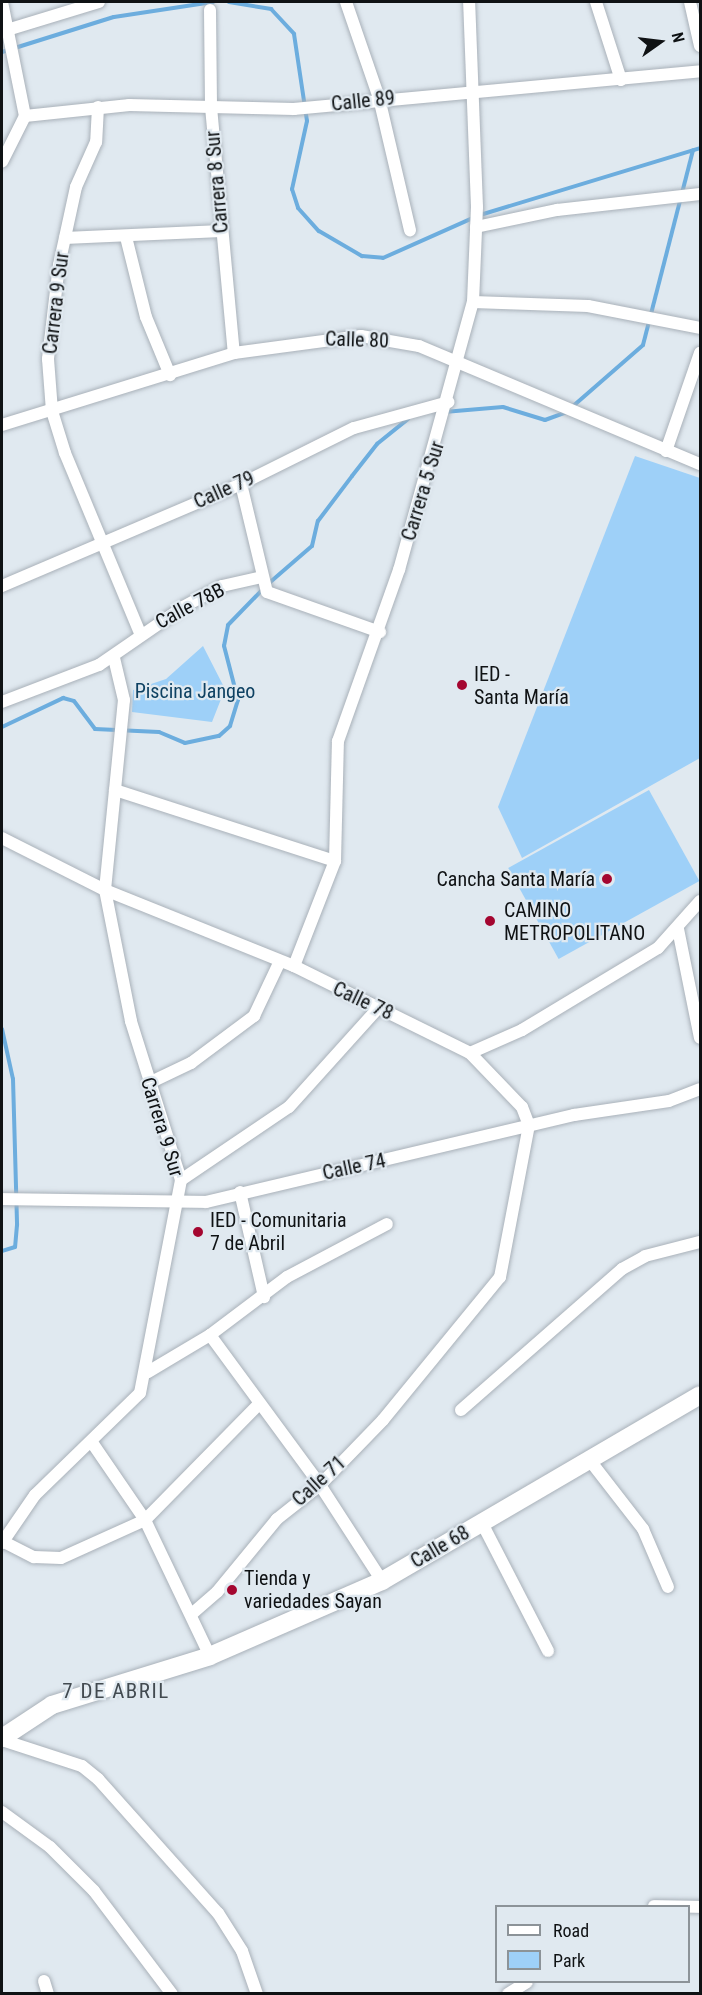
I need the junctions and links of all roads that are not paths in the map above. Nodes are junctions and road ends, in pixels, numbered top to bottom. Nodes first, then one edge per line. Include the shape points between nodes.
1 (2, 2) edge
2 (99, 2) edge
3 (346, 2) edge
4 (469, 2) edge
5 (596, 2) edge
6 (690, 2) edge
7 (210, 10) dead end
8 (8, 35) junction
9 (700, 46) edge
10 (700, 71) edge
11 (621, 80) junction
12 (469, 95) junction
13 (378, 98) junction
14 (98, 107) junction
15 (211, 107) junction
16 (25, 116) junction
17 (2, 162) edge
18 (689, 194) edge
19 (477, 224) junction
20 (410, 230) dead end
21 (221, 231) junction
22 (126, 237) junction
23 (65, 238) junction
24 (473, 302) junction
25 (700, 328) edge
26 (234, 353) junction
27 (700, 353) edge
28 (461, 362) junction
29 (170, 375) junction
30 (449, 402) junction
31 (52, 411) junction
32 (2, 425) edge
33 (666, 451) junction
34 (700, 464) edge
35 (242, 484) junction
36 (99, 542) junction
37 (264, 584) junction
38 (2, 586) edge
39 (380, 632) junction
40 (140, 633) junction
41 (114, 658) junction
42 (2, 702) edge
43 (115, 790) junction
44 (2, 838) edge
45 (334, 861) junction
46 (105, 890) junction
47 (700, 902) edge
48 (678, 929) junction
49 (280, 961) junction
50 (294, 966) junction
51 (699, 1007) edge
52 (378, 1008) junction
53 (700, 1038) edge
54 (470, 1053) junction
55 (149, 1083) junction
56 (700, 1089) edge
57 (529, 1125) junction
58 (181, 1180) junction
59 (240, 1192) junction
60 (11, 1199) edge
61 (176, 1204) junction
62 (387, 1224) dead end
63 (700, 1242) edge
64 (264, 1297) junction
65 (210, 1335) junction
66 (148, 1372) junction
67 (700, 1395) edge
68 (259, 1404) junction
69 (461, 1410) dead end
70 (93, 1444) junction
71 (588, 1458) junction
72 (320, 1485) junction
73 (145, 1520) junction
74 (482, 1522) junction
75 (2, 1542) edge
76 (382, 1581) junction
77 (668, 1587) dead end
78 (193, 1612) junction
79 (548, 1651) dead end
80 (210, 1656) junction
81 (2, 1739) edge
82 (2, 1812) edge
83 (44, 1981) dead end
84 (525, 1983) edge
85 (48, 1994) edge
86 (172, 1994) edge
87 (257, 1994) edge
88 (508, 1994) edge

1 - 8 street
2 - 8 street
3 - 13 street
4 - 12 street, Carrera 5 Sur
5 - 11 street
6 - 9 street
7 - 15 street, Carrera 8 Sur
8 - 16 street
10 - 11 street, Calle 89
11 - 12 street, Calle 89
12 - 13 street, Calle 89
12 - 19 street, Carrera 5 Sur
13 - 15 street, Calle 89 via 314,107
13 - 20 street
14 - 15 street, Calle 89
14 - 16 street, Calle 89
14 - 23 street, Carrera 9 Sur via 96,142 76,186
15 - 21 street, Carrera 8 Sur
16 - 17 street
18 - 19 street
19 - 24 street, Carrera 5 Sur
21 - 22 street
21 - 26 street, Carrera 8 Sur
22 - 23 street
22 - 29 street via 146,317
23 - 31 street, Carrera 9 Sur via 48,335
24 - 25 street via 526,300 652,315
24 - 28 street, Carrera 5 Sur
26 - 28 street, Calle 80 via 362,336 419,346
26 - 29 street, Calle 80
27 - 33 street
28 - 30 street, Carrera 5 Sur
28 - 33 street, Calle 80
29 - 31 street, Calle 80
30 - 35 street, Calle 79 via 354,428
30 - 39 street, Carrera 5 Sur
31 - 32 street, Calle 80
31 - 36 street, Carrera 9 Sur
33 - 34 street, Calle 80
35 - 36 street, Calle 79
35 - 37 street
36 - 38 street, Calle 79
36 - 40 street, Carrera 9 Sur
37 - 39 street
37 - 40 street, Calle 78B via 222,586
39 - 45 street, Carrera 5 Sur via 338,741
40 - 41 street, Calle 78B
41 - 42 street, Calle 78B
41 - 43 street, Carrera 9 Sur via 123,689
43 - 45 street
43 - 46 street, Carrera 9 Sur
44 - 46 street, Calle 78
45 - 50 street, Carrera 5 Sur
46 - 49 street, Calle 78
46 - 55 street, Carrera 9 Sur
47 - 48 street
48 - 51 street
48 - 54 street via 658,948 522,1030
49 - 50 street, Calle 78
49 - 55 street via 254,1016 191,1063
50 - 52 street, Calle 78
51 - 53 street
52 - 54 street, Calle 78
52 - 58 street via 289,1107
54 - 57 street via 522,1107
55 - 58 street, Carrera 9 Sur
56 - 57 street, Calle 74 via 635,1109
57 - 59 street, Calle 74
57 - 72 street, Calle 71 via 500,1277 383,1420
58 - 61 street, Carrera 9 Sur
59 - 61 street, Calle 74
59 - 64 street
60 - 61 street, Calle 74
61 - 66 street, Carrera 9 Sur
62 - 64 street via 287,1277
63 - 69 street via 645,1256 622,1269
64 - 65 street
65 - 66 street
65 - 68 street
66 - 70 street, Carrera 9 Sur via 140,1393
67 - 71 street, Calle 68
68 - 72 street
68 - 73 street
70 - 73 street
70 - 75 street, Carrera 9 Sur via 34,1495
71 - 74 street, Calle 68
71 - 77 street via 643,1529
72 - 76 street
72 - 78 street, Calle 71 via 277,1519 217,1592
73 - 75 street via 61,1557 34,1557
73 - 78 street
74 - 76 street, Calle 68
74 - 79 street
76 - 80 street, Calle 68
78 - 80 street
80 - 81 street, Calle 68 via 60,1701
81 - 87 street via 82,1766 198,1891 242,1951
82 - 86 street via 50,1847 94,1891
83 - 85 street
84 - 88 street

